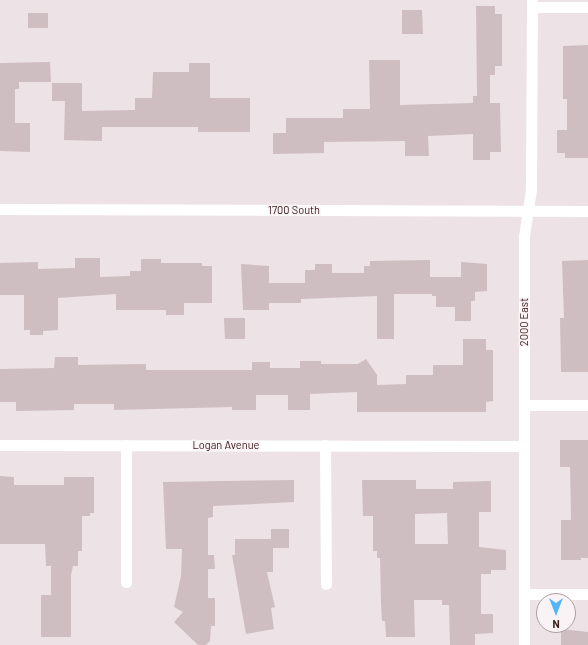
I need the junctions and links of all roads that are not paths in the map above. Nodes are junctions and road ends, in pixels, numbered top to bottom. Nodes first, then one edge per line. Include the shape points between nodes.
1 (532, 3) edge
2 (588, 7) edge
3 (0, 209) edge
4 (526, 211) junction
5 (588, 211) edge
6 (524, 405) junction
7 (588, 405) edge
8 (0, 445) edge
9 (126, 445) junction
10 (325, 445) junction
11 (524, 446) junction
12 (126, 582) dead end
13 (326, 584) dead end
14 (524, 594) junction
15 (588, 594) edge
16 (524, 645) edge

1 - 2 street
1 - 4 street, 2000 East via 531,189
3 - 4 street, 1700 South
4 - 5 street, 1700 South
4 - 6 street, 2000 East
6 - 7 street
6 - 11 street, 2000 East
8 - 9 street, Logan Avenue
9 - 10 street, Logan Avenue
9 - 12 street
10 - 11 street, Logan Avenue
10 - 13 street
11 - 14 street, 2000 East
14 - 15 street
14 - 16 street, 2000 East

